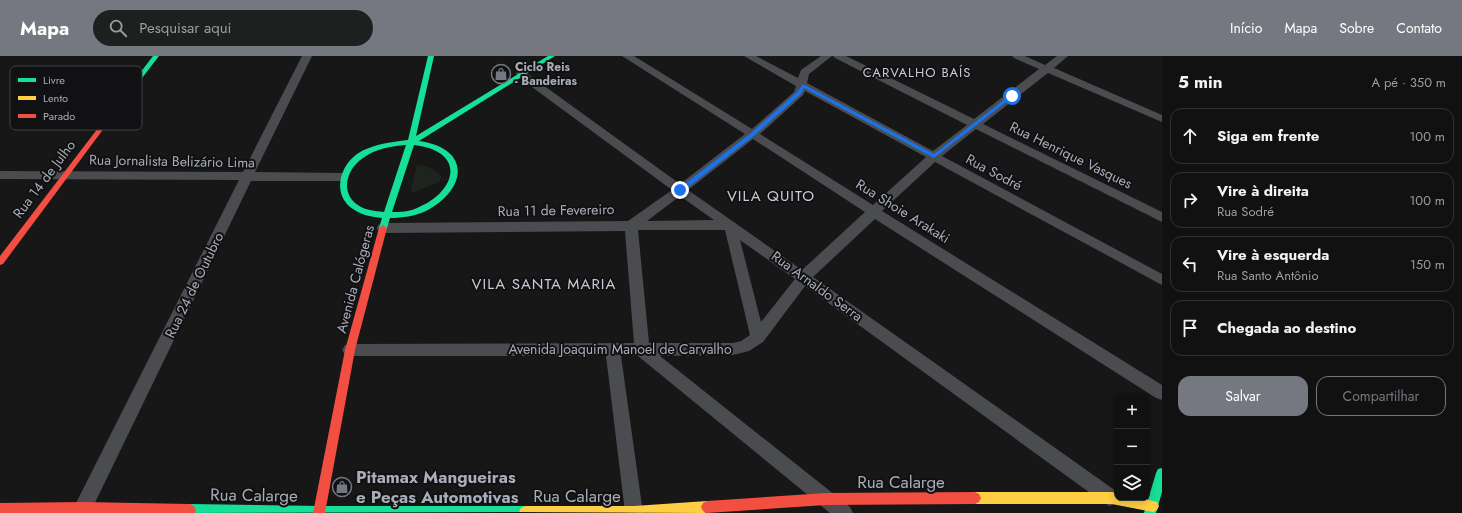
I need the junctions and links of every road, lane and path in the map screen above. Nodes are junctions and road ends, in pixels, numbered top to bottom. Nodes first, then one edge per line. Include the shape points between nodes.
1 (156, 56) edge
2 (307, 56) edge
3 (431, 56) edge
4 (552, 56) edge
5 (627, 56) edge
6 (749, 56) edge
7 (827, 56) edge
8 (838, 56) edge
9 (1017, 56) edge
10 (1063, 56) edge
11 (1047, 69) junction
12 (142, 74) edge
13 (522, 74) junction
14 (803, 86) junction
15 (1162, 118) edge
16 (975, 124) junction
17 (99, 130) edge
18 (753, 134) junction
19 (411, 142) junction
20 (934, 156) junction
21 (0, 175) edge
22 (64, 175) junction
23 (247, 177) junction
24 (343, 177) junction
25 (680, 190) junction
26 (874, 212) junction
27 (386, 216) junction
28 (1162, 217) edge
29 (730, 225) junction
30 (631, 226) junction
31 (383, 228) junction
32 (0, 262) edge
33 (804, 277) junction
34 (1162, 280) edge
35 (758, 338) junction
36 (350, 350) junction
37 (613, 350) junction
38 (642, 350) junction
39 (1162, 393) edge
40 (1162, 473) edge
41 (1112, 498) junction
42 (826, 499) junction
43 (0, 509) edge
44 (1152, 509) edge
45 (82, 510) edge
46 (320, 512) edge
47 (634, 512) edge
48 (844, 513) edge

1 - 12 street, Rua 14 de Julho
2 - 23 street, Rua 24 de Outubro
3 - 19 street, Avenida Calógeras
4 - 13 street
5 - 18 street, Rua Shoie Arakaki
6 - 14 street, Rua Sodré
7 - 14 street via 805,72
8 - 16 street, Rua Henrique Vasques
9 - 11 street
10 - 11 street, Avenida Joaquim Manoel de Carvalho
11 - 15 street
11 - 16 street, Avenida Joaquim Manoel de Carvalho
13 - 19 street
13 - 25 street, Rua Arnaldo Serra
14 - 18 street
14 - 20 street, Rua Sodré
16 - 20 street, Avenida Joaquim Manoel de Carvalho
16 - 28 street, Rua Henrique Vasques
17 - 22 street, Rua 14 de Julho
18 - 25 street
18 - 26 street, Rua Shoie Arakaki
19 - 24 street via 377,147 362,155
19 - 27 street, Avenida Calógeras
19 - 27 street via 440,149 449,157 454,167 454,178 448,190 438,200 423,209
20 - 26 street, Avenida Joaquim Manoel de Carvalho
20 - 34 street, Rua Sodré
21 - 22 street, Rua Jornalista Belizário Lima
22 - 23 street, Rua Jornalista Belizário Lima
22 - 32 street, Rua 14 de Julho
23 - 24 street, Rua Jornalista Belizário Lima
23 - 45 street, Rua 24 de Outubro
24 - 27 street via 342,188 347,199 356,207
25 - 29 street, Rua Arnaldo Serra
25 - 30 street
26 - 33 street, Avenida Joaquim Manoel de Carvalho
26 - 39 street, Rua Shoie Arakaki
27 - 31 street, Avenida Calógeras
29 - 30 street, Rua 11 de Fevereiro
29 - 33 street, Rua Arnaldo Serra
29 - 35 street
30 - 31 street, Rua 11 de Fevereiro
30 - 38 street
31 - 36 street, Avenida Calógeras
33 - 35 street, Avenida Joaquim Manoel de Carvalho
33 - 41 street, Rua Arnaldo Serra
35 - 38 street, Avenida Joaquim Manoel de Carvalho via 744,347 733,349
36 - 37 street, Avenida Joaquim Manoel de Carvalho
36 - 46 street, Avenida Calógeras
37 - 38 street, Avenida Joaquim Manoel de Carvalho
37 - 47 street
38 - 42 street
40 - 44 street
41 - 42 street, Rua Calarge
41 - 44 street, Rua Calarge
42 - 47 street, Rua Calarge
42 - 48 street
43 - 45 street, Rua Calarge
45 - 46 street, Rua Calarge
46 - 47 street, Rua Calarge

